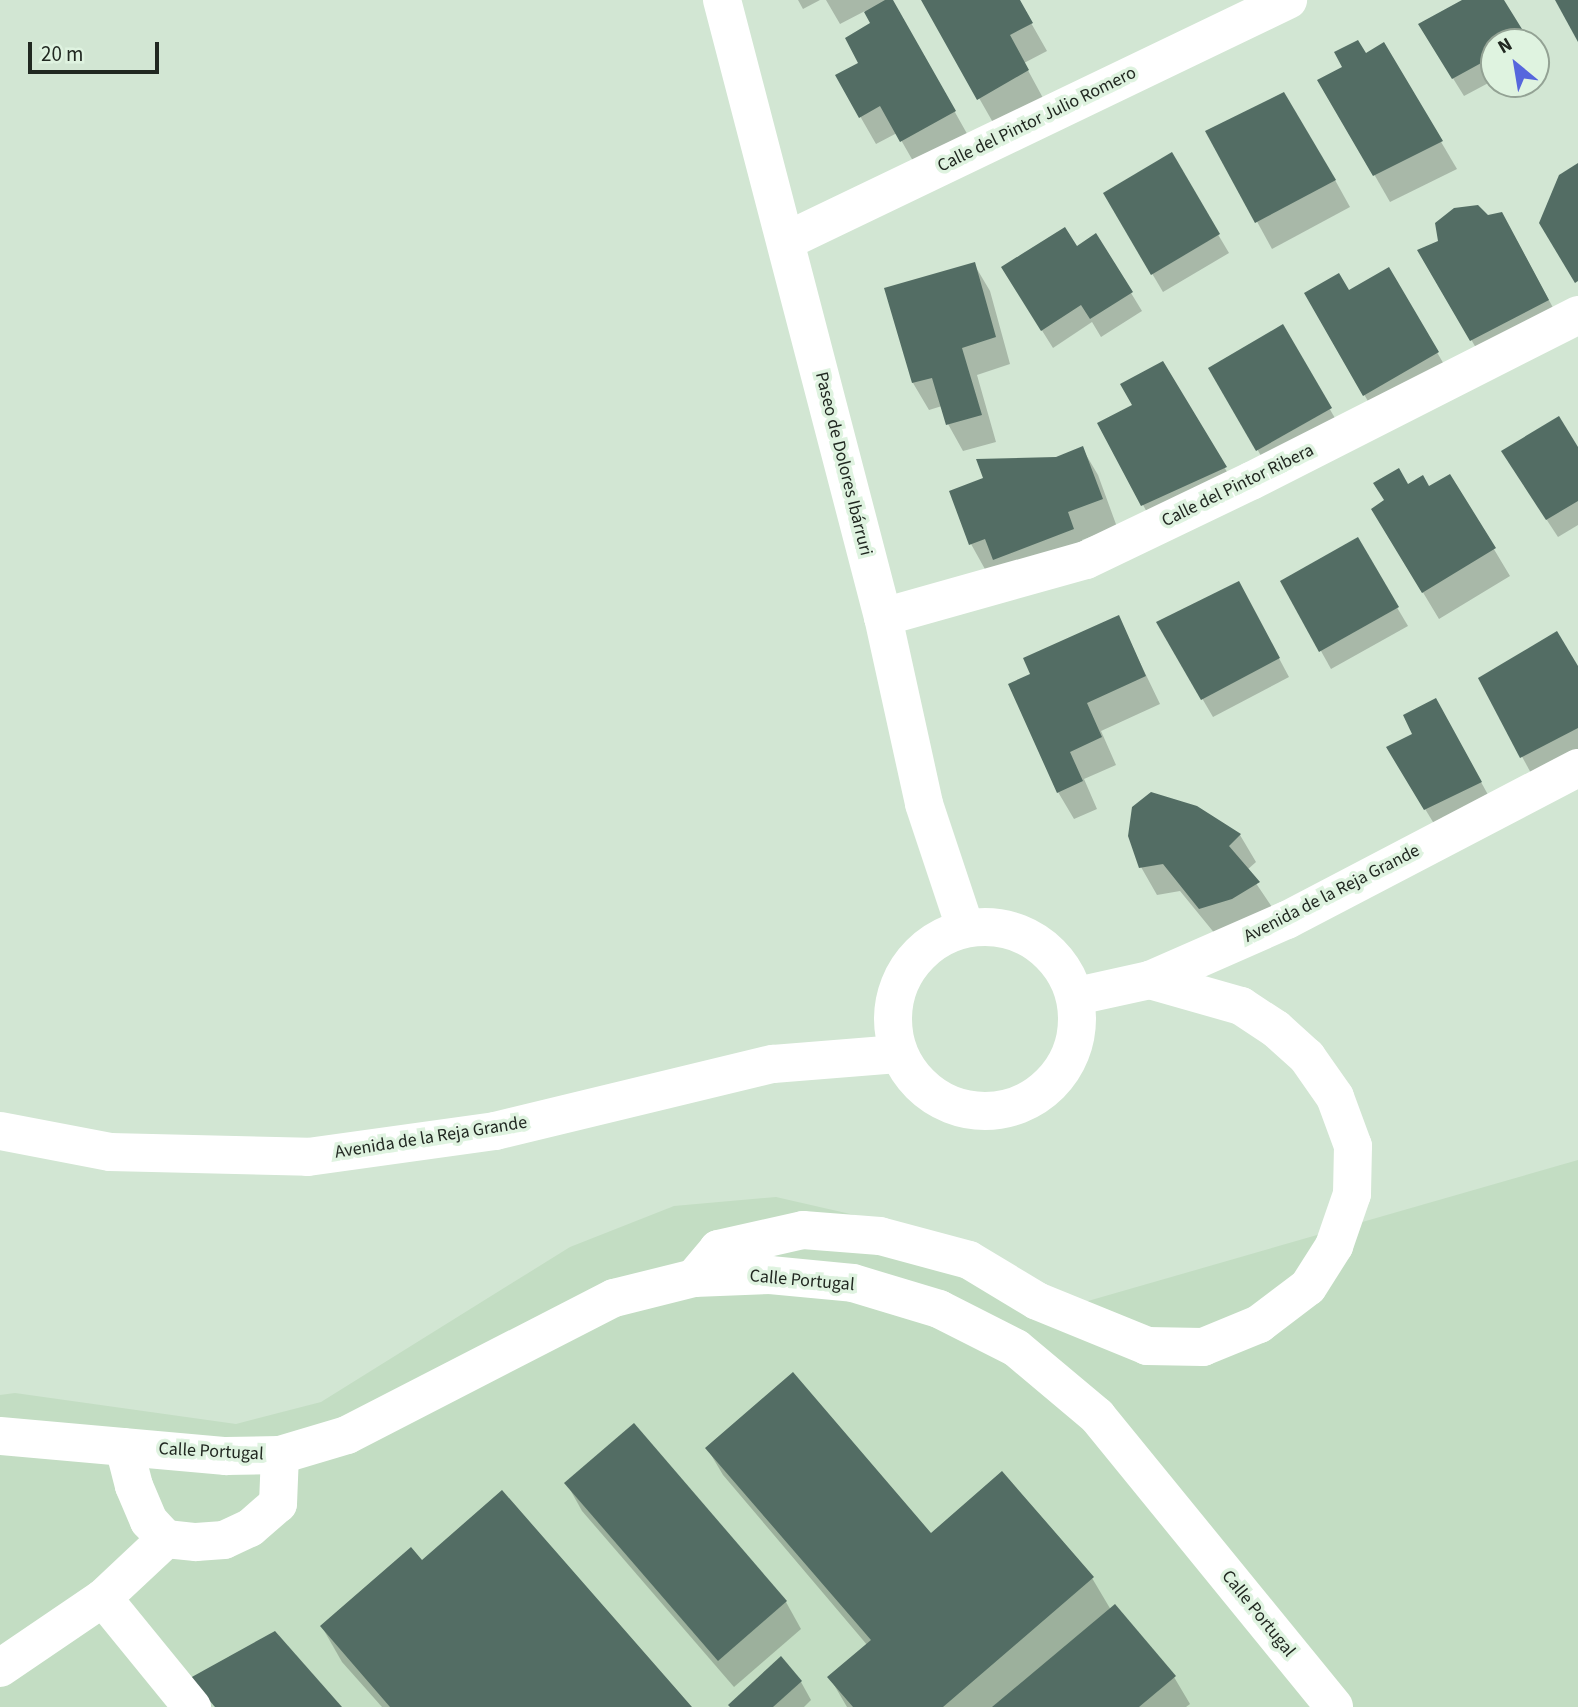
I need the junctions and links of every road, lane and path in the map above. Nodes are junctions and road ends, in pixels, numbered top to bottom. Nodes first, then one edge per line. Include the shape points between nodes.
1 (722, 0) edge
2 (1288, 0) edge
3 (786, 241) junction
4 (1578, 315) edge
5 (883, 617) junction
6 (1578, 768) edge
7 (965, 927) junction
8 (1150, 980) junction
9 (1077, 996) junction
10 (898, 1054) junction
11 (0, 1131) edge
12 (694, 1278) junction
13 (2, 1437) edge
14 (124, 1447) junction
15 (281, 1455) junction
16 (166, 1539) junction
17 (103, 1598) junction
18 (0, 1668) edge
19 (192, 1707) edge
20 (1334, 1707) edge

1 - 3 street, Paseo de Dolores Ibárruri
2 - 3 street, Calle del Pintor Julio Romero
3 - 5 street, Paseo de Dolores Ibárruri
4 - 5 street, Calle del Pintor Ribera via 1086,560
5 - 7 street, Paseo de Dolores Ibárruri via 924,804
6 - 8 street, Avenida de la Reja Grande via 1287,920
7 - 9 street via 999,926 1030,936 1050,952
7 - 10 street via 922,949 902,975 893,999 892,1032
8 - 9 street, Avenida de la Reja Grande
8 - 12 street via 1241,1006 1276,1029 1307,1057 1335,1097 1353,1146 1352,1194 1334,1246 1308,1287 1259,1324 1203,1347 1147,1346 1037,1301 969,1260 880,1236 803,1230 718,1249
9 - 10 street via 1072,1053 1059,1074 1035,1096 1011,1108 978,1112 959,1108 930,1094
10 - 11 street, Avenida de la Reja Grande via 773,1065 495,1132 308,1157 110,1152
12 - 15 street, Calle Portugal via 614,1298 346,1435
12 - 20 street, Calle Portugal via 770,1275 853,1283 939,1309 1016,1348 1097,1416
13 - 14 street, Calle Portugal
14 - 15 street, Calle Portugal
14 - 16 street via 149,1521
15 - 16 street via 278,1504 250,1528 224,1540
16 - 17 street
17 - 18 street
17 - 19 street

